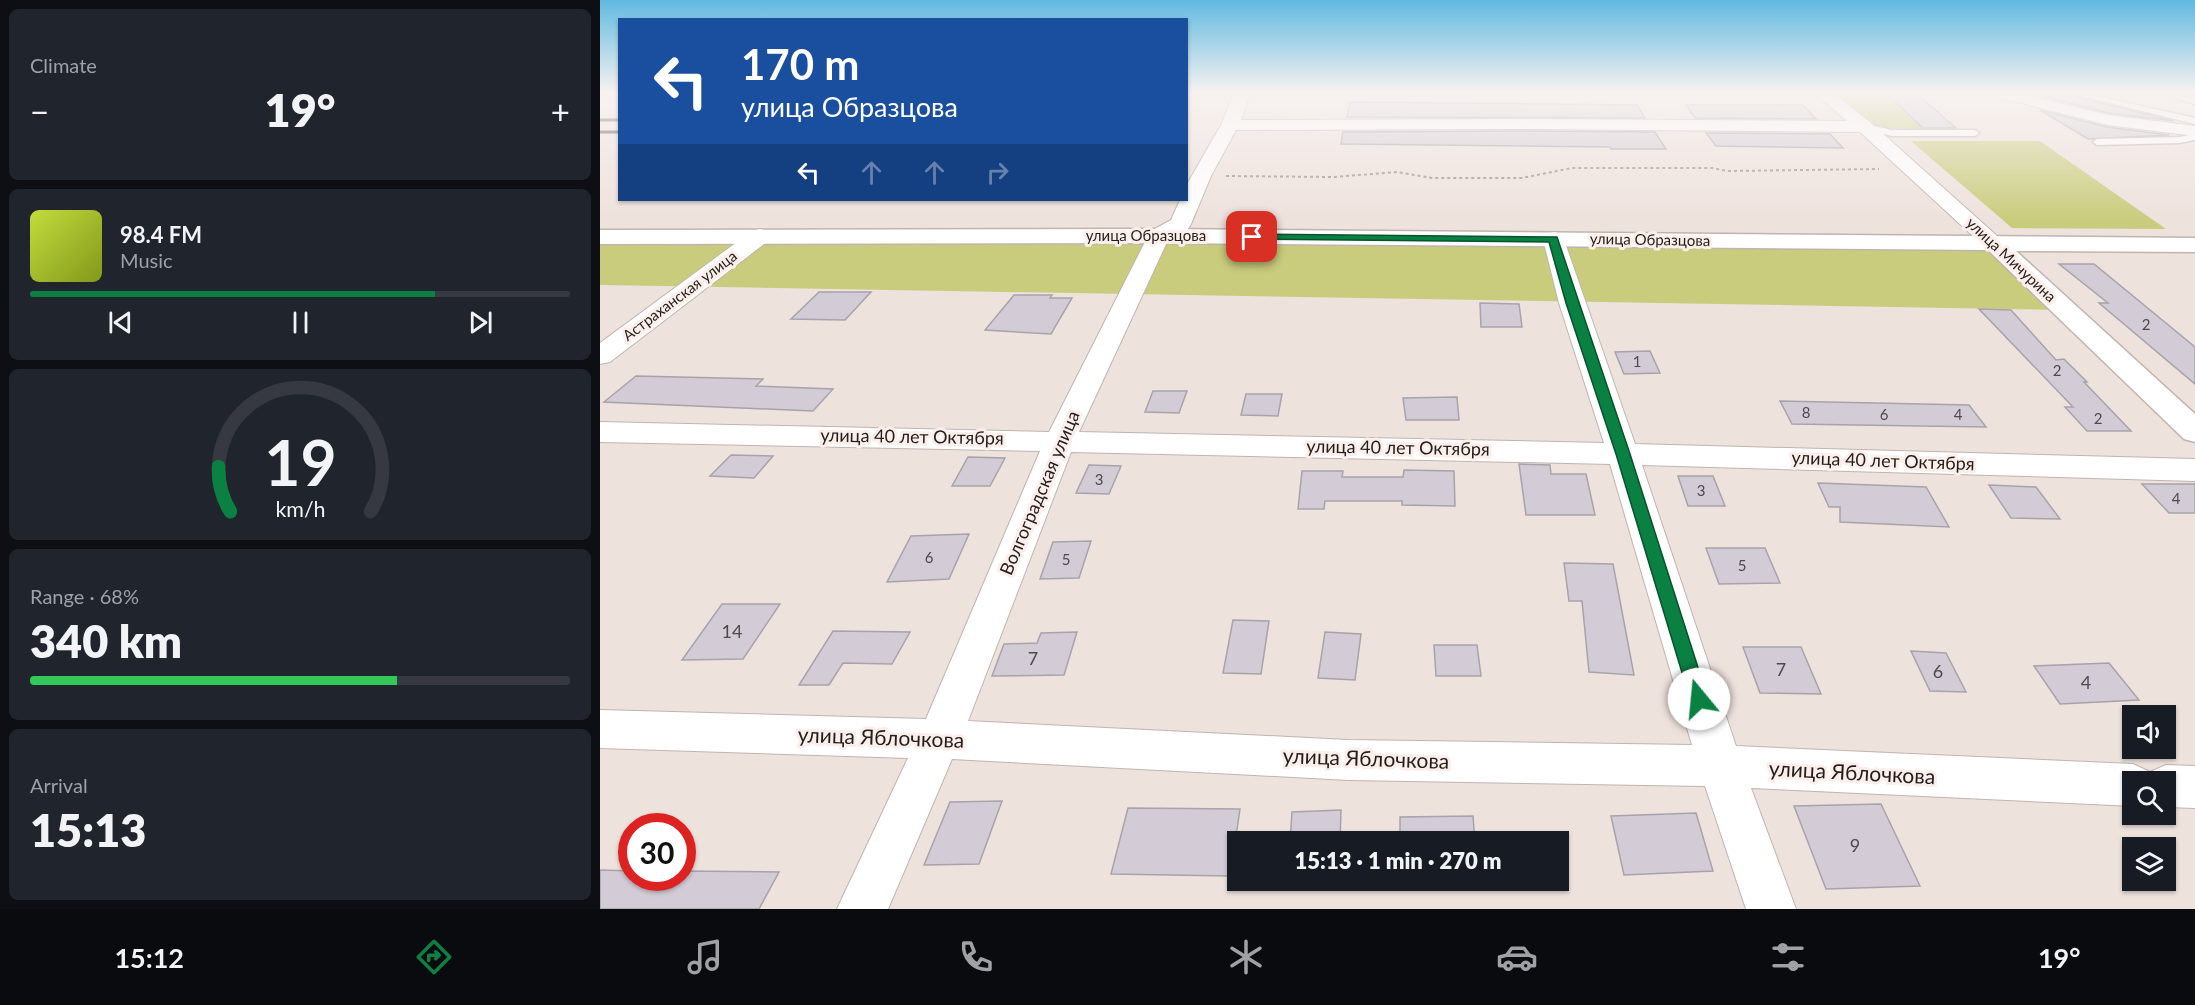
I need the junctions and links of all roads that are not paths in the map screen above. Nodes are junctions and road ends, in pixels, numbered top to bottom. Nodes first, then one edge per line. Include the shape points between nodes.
1 (1224, 135) edge
2 (1874, 135) edge
3 (2195, 137) edge
4 (2097, 142) dead end
5 (760, 236) junction
6 (1160, 236) junction
7 (600, 237) edge
8 (1554, 239) junction
9 (1995, 244) junction
10 (2195, 245) edge
11 (600, 356) edge
12 (600, 432) edge
13 (2195, 432) edge
14 (1060, 440) junction
15 (1623, 454) junction
16 (2195, 470) edge
17 (600, 729) edge
18 (939, 739) junction
19 (1720, 766) junction
20 (2122, 784) edge
21 (2176, 786) edge
22 (2195, 787) edge
23 (862, 909) edge
24 (1771, 909) edge

1 - 6 street, Волгоградская улица via 1180,224
2 - 9 street, улица Мичурина
3 - 4 lane
5 - 6 street, улица Образцова
5 - 7 street, улица Образцова
5 - 11 street, Астраханская улица
6 - 8 street, улица Образцова
6 - 14 street, Волгоградская улица
8 - 9 street, улица Образцова
8 - 15 street
9 - 10 street, улица Образцова
9 - 13 street, улица Мичурина
12 - 14 street, улица 40 лет Октября
14 - 15 street, улица 40 лет Октября
14 - 18 street, Волгоградская улица
15 - 16 street, улица 40 лет Октября
15 - 19 street
17 - 18 street, улица Яблочкова
18 - 19 street, улица Яблочкова via 1348,760
18 - 23 street, Волгоградская улица
19 - 20 street, улица Яблочкова
19 - 24 street
21 - 22 street

